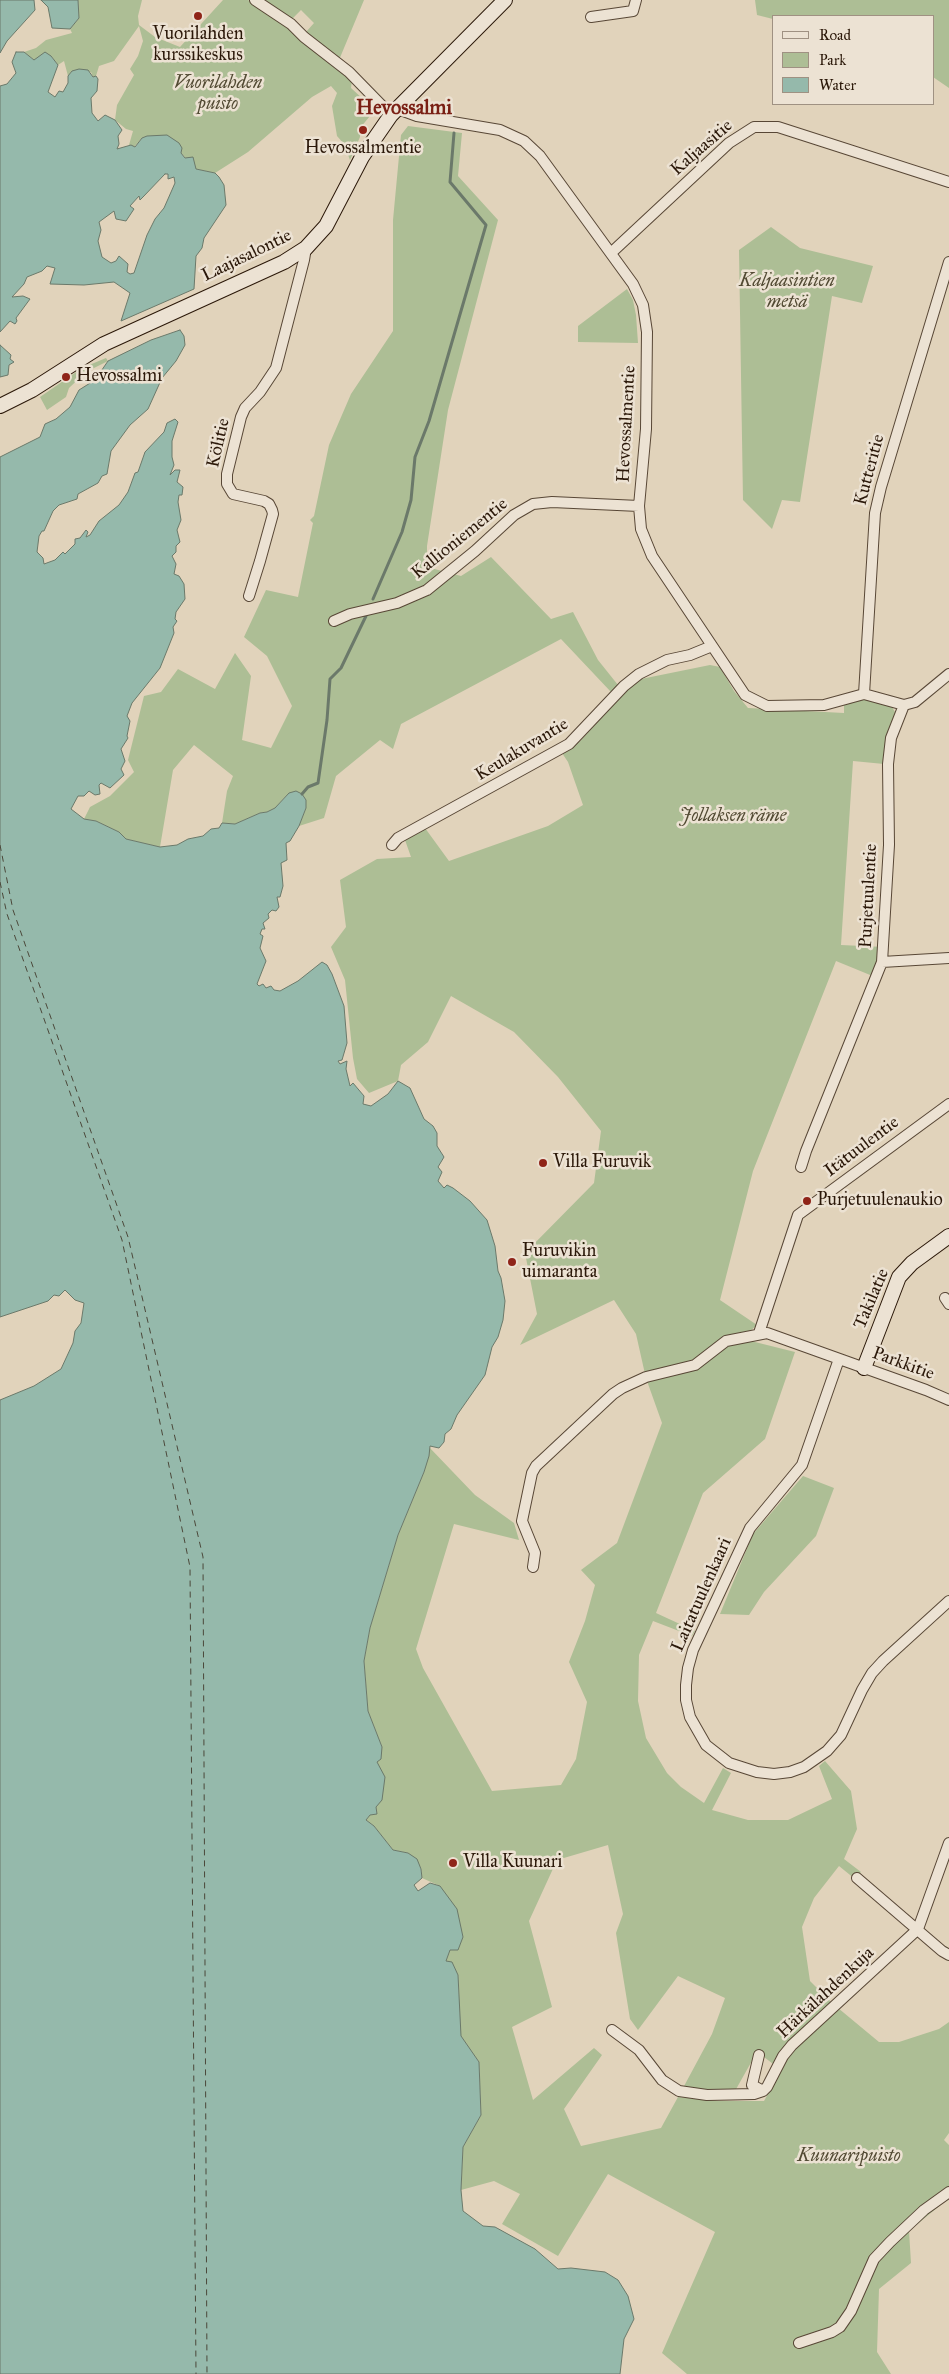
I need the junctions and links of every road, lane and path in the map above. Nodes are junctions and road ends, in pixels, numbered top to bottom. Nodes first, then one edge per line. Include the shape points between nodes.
1 (255, 0) edge
2 (505, 0) edge
3 (636, 0) edge
4 (591, 17) dead end
5 (395, 112) junction
6 (949, 182) edge
7 (306, 248) junction
8 (611, 253) junction
9 (949, 262) edge
10 (0, 406) edge
11 (639, 506) junction
12 (248, 596) dead end
13 (334, 622) dead end
14 (712, 646) junction
15 (949, 674) edge
16 (864, 694) junction
17 (904, 705) junction
18 (392, 845) dead end
19 (949, 958) edge
20 (882, 962) junction
21 (949, 1104) edge
22 (802, 1167) dead end
23 (949, 1236) edge
24 (759, 1333) junction
25 (840, 1359) junction
26 (864, 1368) junction
27 (949, 1400) edge
28 (534, 1567) dead end
29 (949, 1601) edge
30 (949, 1843) edge
31 (857, 1878) dead end
32 (918, 1929) junction
33 (949, 1954) edge
34 (612, 2030) dead end
35 (759, 2055) dead end
36 (762, 2091) junction
37 (949, 2192) edge
38 (799, 2343) dead end

1 - 5 street via 292,24
2 - 5 main road, Laajasalontie
3 - 4 street via 633,11
5 - 7 main road, Laajasalontie via 362,157 326,226
5 - 8 street, Hevossalmentie via 500,130 524,141 540,156
6 - 8 street, Kaljaasitie via 778,127 754,128 729,143
7 - 10 main road, Laajasalontie via 284,262 104,344 32,390
7 - 12 street, Kölitie via 276,368 245,408 238,424 227,474 226,484 233,494 264,501 272,510
8 - 11 street, Hevossalmentie via 638,291 646,323 647,408
9 - 16 street, Kutteritie via 876,513
11 - 13 street, Kallioniementie via 533,504 514,515 427,590 398,603 350,614
11 - 14 street, Hevossalmentie via 641,529 652,556
14 - 16 street, Hevossalmentie via 742,692 759,703 824,706
14 - 18 street, Keulakuvantie via 643,671 624,686 569,744 398,838
15 - 17 street via 915,702
16 - 17 street
17 - 20 street, Purjetuulentie via 891,738 888,764 889,844
19 - 20 street
20 - 22 street, Purjetuulentie
21 - 24 street, Itätuulentie via 798,1214
23 - 26 main road, Takilatie via 912,1263 899,1277
24 - 25 street, Parkkitie via 768,1333
24 - 28 street via 749,1338 726,1341 695,1365 646,1377 622,1388 536,1466 522,1521 535,1553
25 - 26 street, Parkkitie
25 - 29 street, Laitatuulenkaari via 802,1465 750,1528 693,1650 686,1685 690,1717 706,1745 729,1764 774,1774 804,1767 827,1751 841,1735 862,1690 883,1661
26 - 27 street, Parkkitie
30 - 32 street
31 - 32 street
32 - 33 street
32 - 36 street, Härkälahdenkuja via 792,2046
34 - 36 street via 639,2050 662,2080 679,2091 707,2095
35 - 36 street via 752,2085
37 - 38 street via 924,2210 874,2259 851,2311 840,2327

